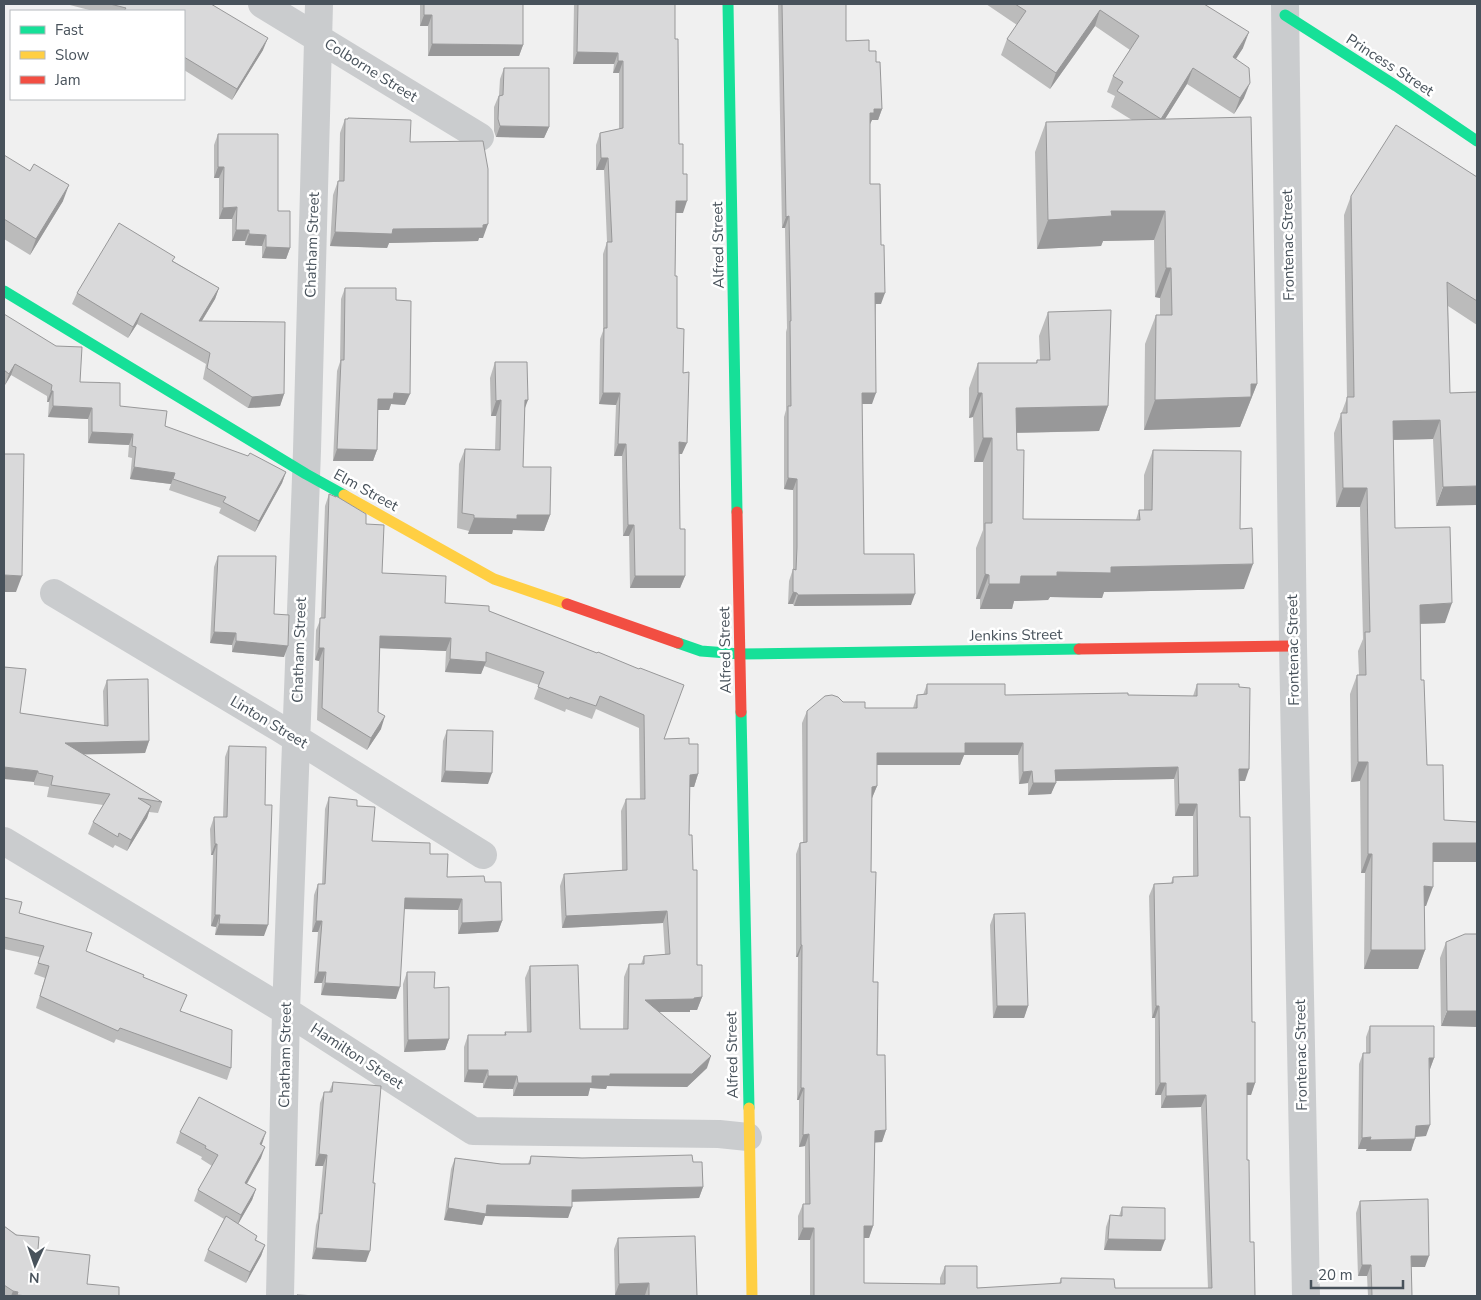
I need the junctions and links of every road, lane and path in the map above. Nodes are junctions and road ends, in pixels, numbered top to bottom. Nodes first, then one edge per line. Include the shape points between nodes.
1 (262, 4) edge
2 (318, 4) edge
3 (728, 4) edge
4 (1285, 9) edge
5 (318, 38) junction
6 (480, 137) dead end
7 (1477, 141) edge
8 (4, 291) edge
9 (306, 474) junction
10 (54, 593) dead end
11 (1293, 646) junction
12 (740, 654) junction
13 (296, 738) junction
14 (4, 841) edge
15 (483, 855) dead end
16 (286, 1011) junction
17 (748, 1137) junction
18 (280, 1296) edge
19 (752, 1296) edge
20 (1306, 1296) edge

1 - 5 street, Colborne Street
2 - 5 street, Chatham Street
3 - 12 street, Alfred Street
4 - 7 street, Princess Street
4 - 11 street, Frontenac Street
5 - 6 street, Colborne Street
5 - 9 street, Chatham Street
8 - 9 street, Elm Street
9 - 12 street, Elm Street via 494,579 701,651
9 - 13 street, Chatham Street
10 - 13 street, Linton Street
11 - 12 street, Jenkins Street
11 - 20 street, Frontenac Street
12 - 17 street, Alfred Street
13 - 15 street, Linton Street
13 - 16 street, Chatham Street
14 - 16 street, Hamilton Street
16 - 17 street, Hamilton Street via 473,1130
16 - 18 street, Chatham Street
17 - 19 street, Alfred Street

